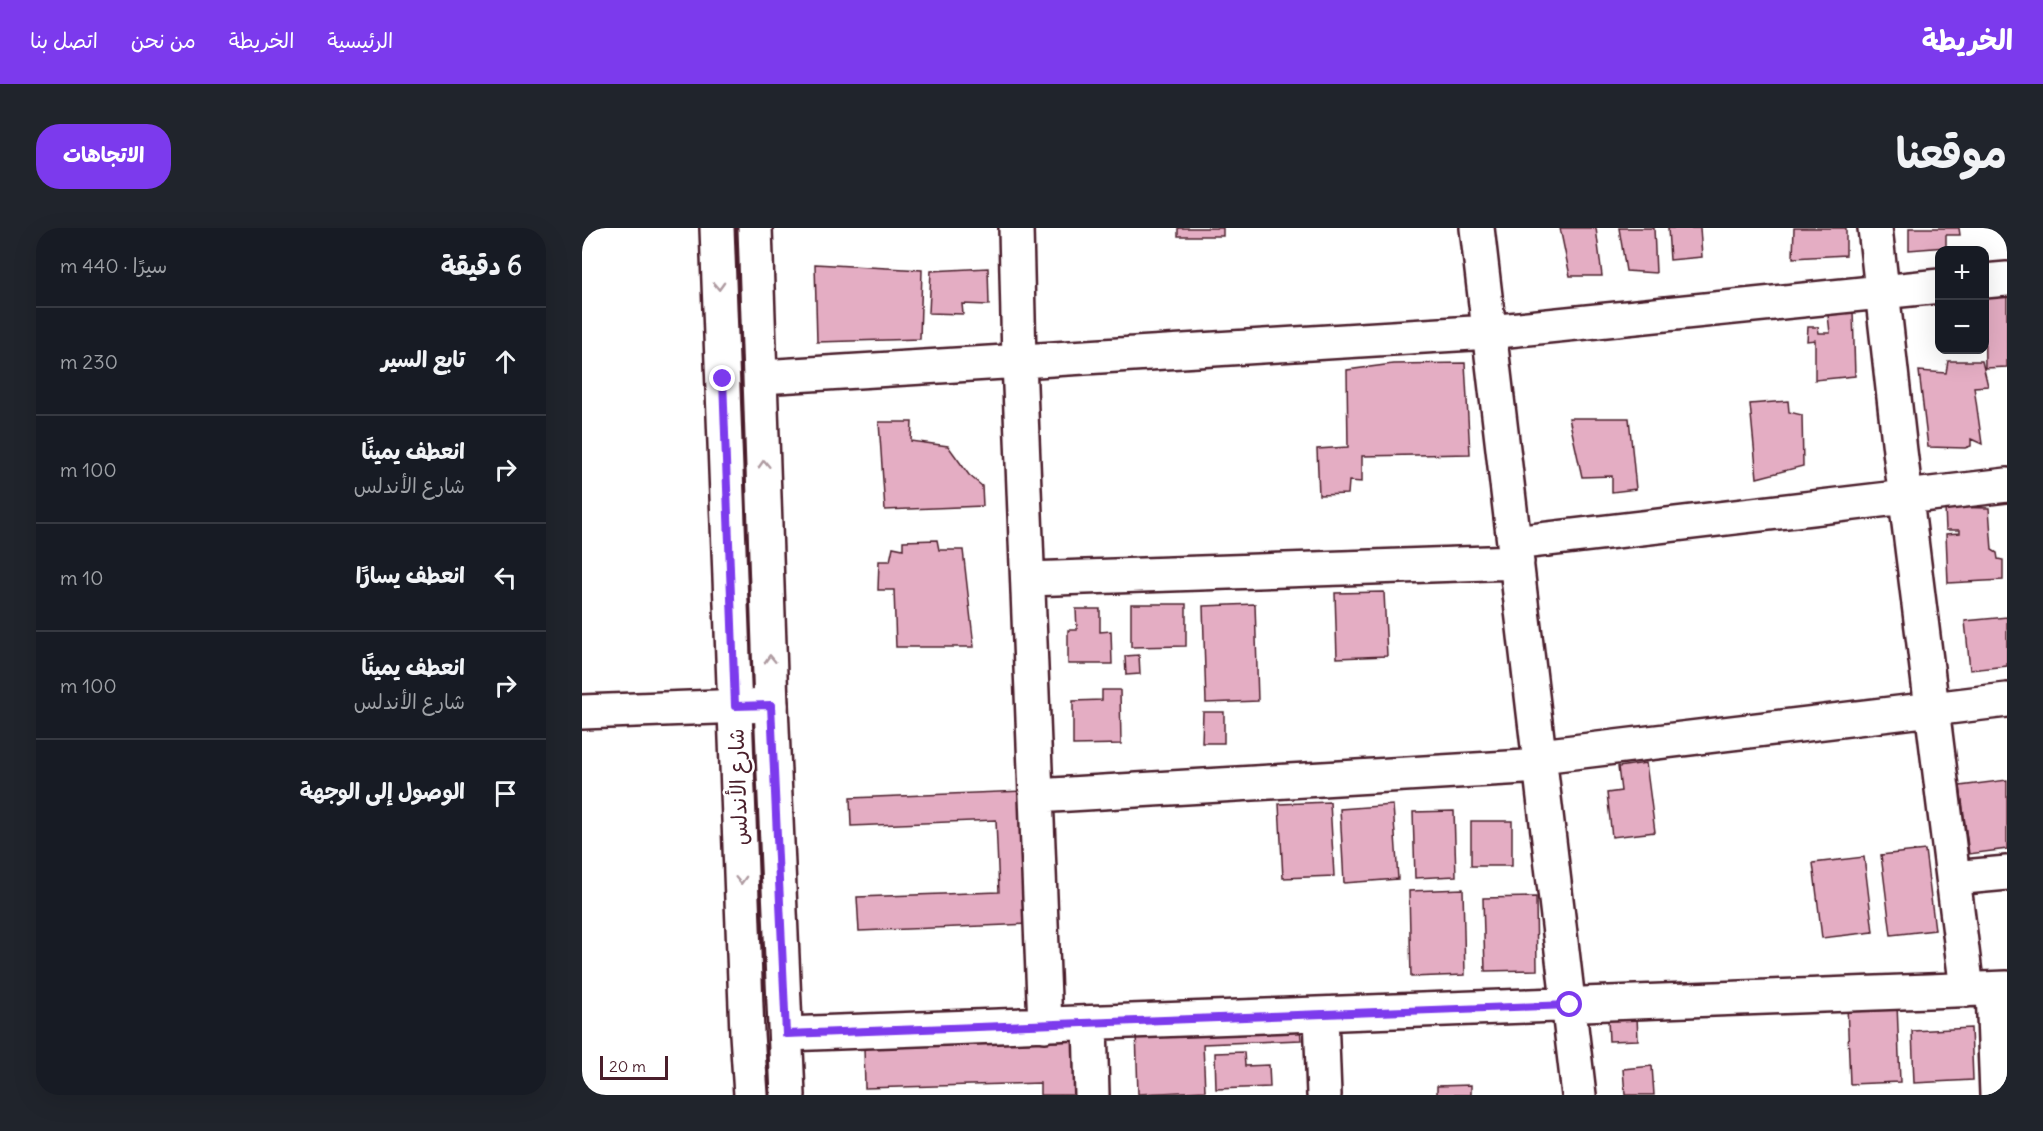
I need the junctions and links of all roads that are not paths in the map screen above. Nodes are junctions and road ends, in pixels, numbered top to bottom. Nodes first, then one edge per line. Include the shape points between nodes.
1 (717, 228) edge
2 (755, 228) edge
3 (1016, 228) edge
4 (1477, 228) edge
5 (1875, 228) edge
6 (2007, 279) edge
7 (1989, 281) edge
8 (1935, 286) edge
9 (1882, 291) junction
10 (1489, 332) junction
11 (1020, 361) junction
12 (761, 377) junction
13 (2007, 485) edge
14 (1906, 496) junction
15 (1516, 553) junction
16 (1028, 579) junction
17 (2007, 700) edge
18 (771, 705) junction
19 (735, 706) junction
20 (1932, 709) junction
21 (582, 712) edge
22 (1540, 761) junction
23 (1036, 796) junction
24 (2007, 873) edge
25 (1953, 878) junction
26 (1989, 989) edge
27 (1570, 1005) junction
28 (1321, 1015) junction
29 (1090, 1023) junction
30 (1045, 1025) junction
31 (786, 1034) junction
32 (751, 1095) edge
33 (788, 1095) edge
34 (1092, 1095) edge
35 (1324, 1095) edge
36 (1579, 1095) edge
37 (1997, 1095) edge

1 -> 19 street, شارع الأندلس
2 - 12 street, شارع الأندلس
3 - 11 street
4 - 10 street
5 - 9 street
6 - 7 street
8 - 9 street
9 - 10 street
9 - 14 street
10 - 11 street
10 - 15 street
11 - 12 street
11 - 16 street
18 -> 12 street, شارع الأندلس
13 - 14 street
14 - 15 street
14 - 20 street
15 - 16 street
15 - 22 street
16 - 23 street
17 - 20 street
18 - 19 street
18 - 31 street, شارع الأندلس
19 - 21 street
19 -> 32 street, شارع الأندلس
20 - 22 street
20 - 25 street
22 - 23 street
22 - 27 street
23 - 30 street
24 - 25 street
25 - 26 street
26 - 27 street
26 - 37 street
27 - 28 street
27 - 36 street
28 - 29 street
28 - 35 street
29 - 30 street
29 - 34 street
30 - 31 street
31 - 33 street, شارع الأندلس

